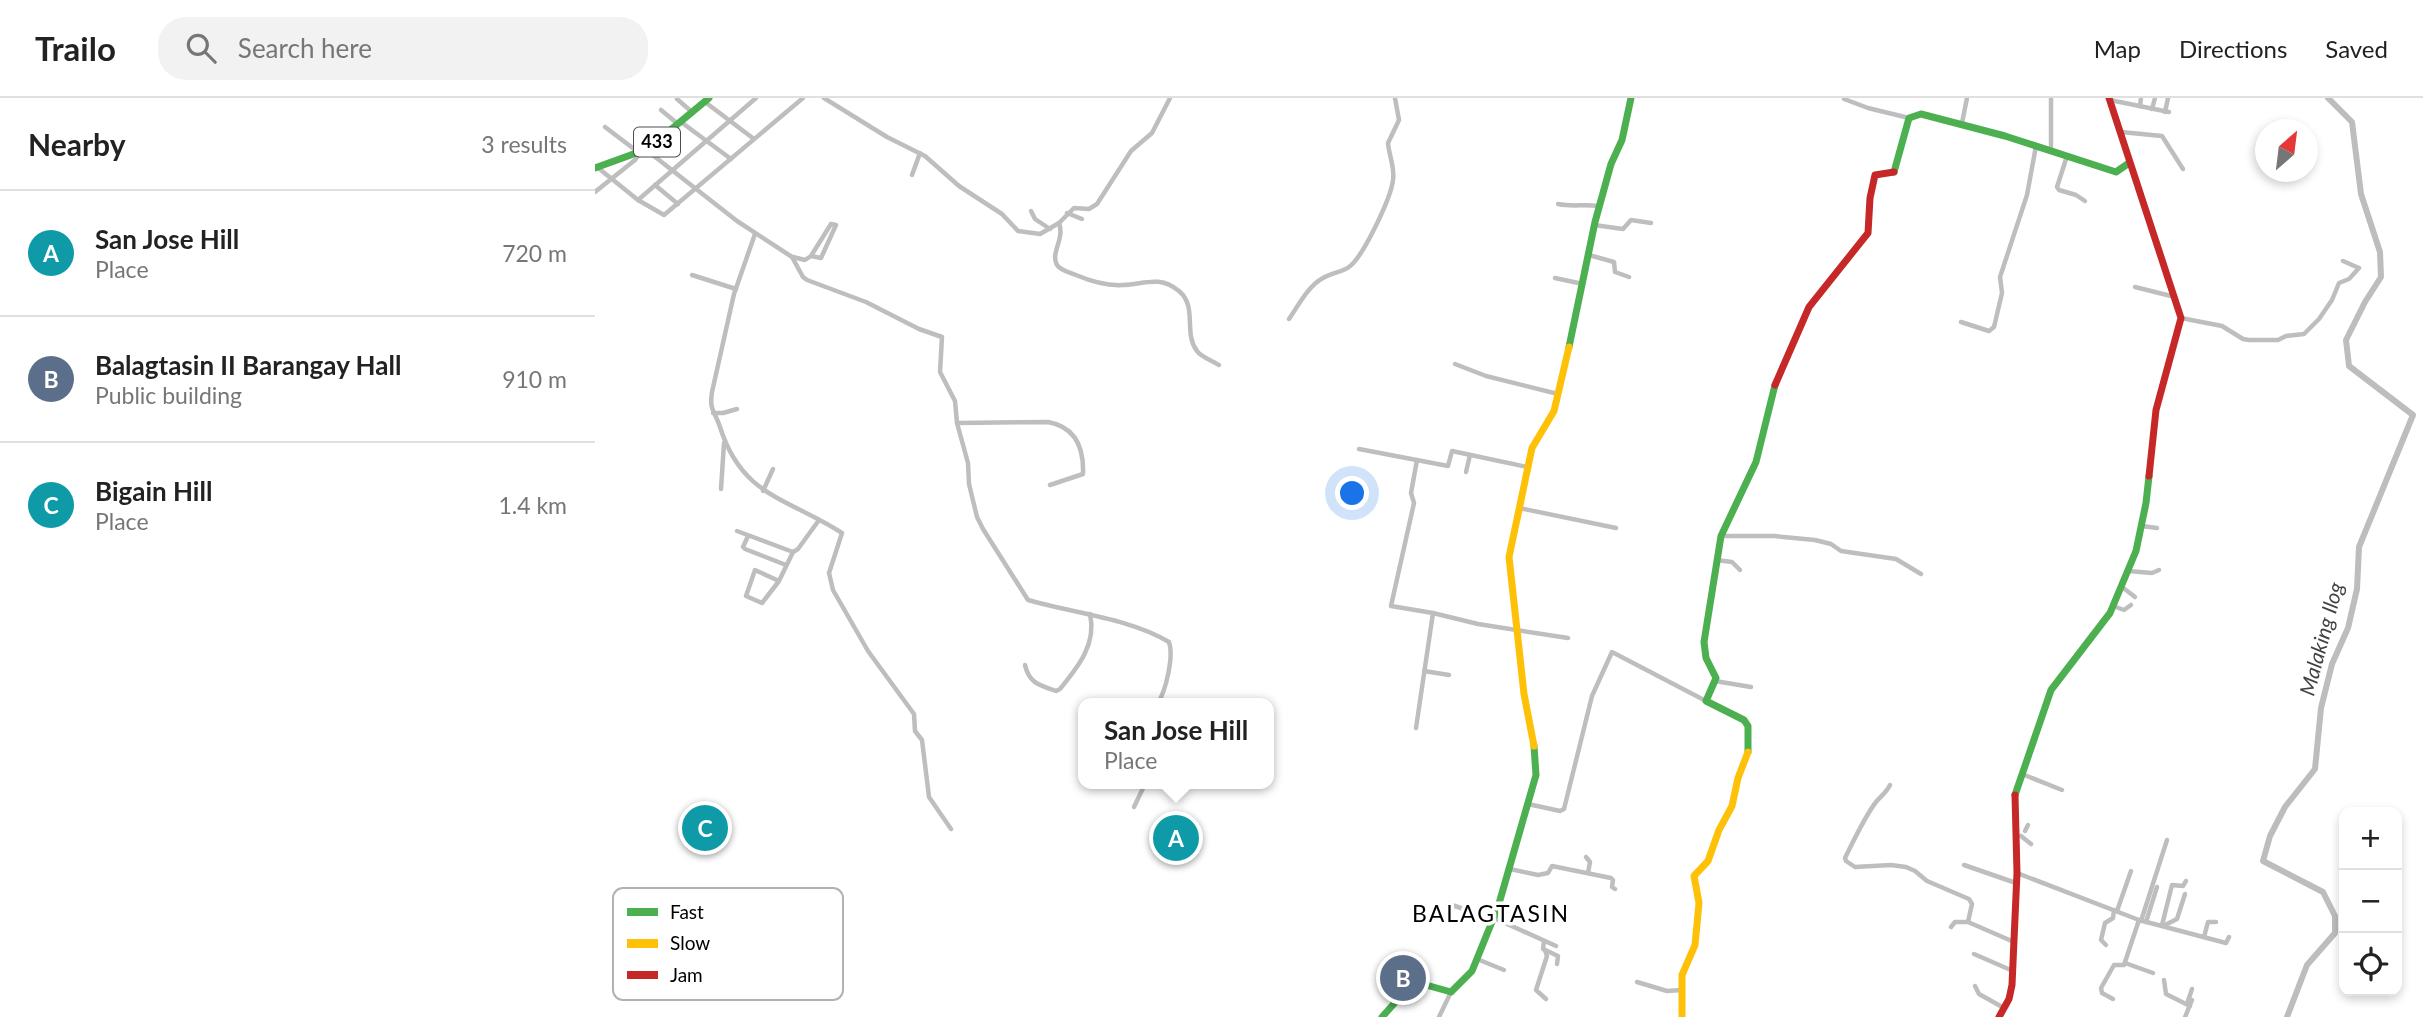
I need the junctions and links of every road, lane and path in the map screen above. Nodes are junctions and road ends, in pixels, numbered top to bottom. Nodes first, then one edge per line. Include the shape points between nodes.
1 (756, 98) edge
2 (824, 98) edge
3 (1170, 98) edge
4 (1395, 98) edge
5 (1631, 98) edge
6 (1967, 98) edge
7 (2052, 98) edge
8 (2141, 98) edge
9 (2155, 98) edge
10 (2168, 98) edge
11 (677, 99) edge
12 (799, 99) edge
13 (1844, 99) edge
14 (2110, 99) edge
15 (707, 100) edge
16 (2140, 107) junction
17 (2152, 109) junction
18 (661, 110) dead end
19 (692, 112) junction
20 (1909, 118) junction
21 (729, 120) junction
22 (679, 123) junction
23 (1962, 123) junction
24 (605, 127) dead end
25 (2121, 132) junction
26 (754, 139) junction
27 (705, 141) junction
28 (2036, 146) junction
29 (642, 150) junction
30 (2051, 150) junction
31 (920, 153) junction
32 (2067, 155) junction
33 (731, 159) junction
34 (2130, 163) junction
35 (596, 167) edge
36 (2183, 169) dead end
37 (672, 170) junction
38 (912, 175) dead end
39 (612, 179) junction
40 (655, 185) junction
41 (696, 189) junction
42 (595, 192) edge
43 (638, 200) junction
44 (2085, 201) dead end
45 (678, 204) junction
46 (1558, 204) dead end
47 (1599, 206) junction
48 (1031, 211) dead end
49 (1067, 213) junction
50 (1082, 219) dead end
51 (1059, 223) junction
52 (1651, 223) dead end
53 (1594, 225) junction
54 (1051, 229) junction
55 (755, 234) junction
56 (1588, 255) junction
57 (811, 256) junction
58 (792, 257) junction
59 (2343, 261) dead end
60 (692, 275) dead end
61 (1629, 276) dead end
62 (1555, 278) dead end
63 (1583, 284) junction
64 (2135, 287) dead end
65 (736, 289) junction
66 (2176, 297) junction
67 (2181, 318) junction
68 (1289, 319) dead end
69 (1961, 322) dead end
70 (1219, 365) dead end
71 (1455, 365) dead end
72 (1558, 394) junction
73 (737, 409) dead end
74 (712, 413) junction
75 (957, 422) junction
76 (724, 442) junction
77 (1359, 449) dead end
78 (1470, 455) junction
79 (1417, 460) junction
80 (1527, 467) junction
81 (773, 469) dead end
82 (1467, 472) dead end
83 (1050, 485) dead end
84 (720, 489) dead end
85 (763, 491) junction
86 (1519, 508) junction
87 (819, 520) junction
88 (2142, 526) junction
89 (1616, 527) dead end
90 (2157, 528) dead end
91 (737, 531) dead end
92 (748, 536) junction
93 (1721, 536) junction
94 (793, 552) junction
95 (1715, 560) junction
96 (786, 565) junction
97 (1740, 570) dead end
98 (2159, 570) dead end
99 (2128, 571) junction
100 (1921, 573) dead end
101 (779, 581) junction
102 (2122, 587) junction
103 (2136, 597) dead end
104 (2131, 605) dead end
105 (2113, 606) junction
106 (1433, 613) junction
107 (1090, 614) junction
108 (1519, 631) junction
109 (1568, 638) dead end
110 (1025, 665) dead end
111 (1424, 671) junction
112 (1449, 675) dead end
113 (1715, 681) junction
114 (1751, 687) dead end
115 (1160, 698) edge
116 (1706, 701) junction
117 (1416, 728) dead end
118 (2022, 774) junction
119 (1890, 785) dead end
120 (1143, 789) edge
121 (2063, 790) dead end
122 (1528, 804) junction
123 (1134, 807) dead end
124 (951, 829) dead end
125 (2022, 833) junction
126 (2167, 840) dead end
127 (2031, 844) dead end
128 (1586, 857) dead end
129 (1964, 865) dead end
130 (1510, 869) junction
131 (2131, 871) dead end
132 (1588, 873) junction
133 (2017, 873) junction
134 (2186, 881) dead end
135 (2016, 883) junction
136 (2157, 887) dead end
137 (1615, 889) dead end
138 (2185, 894) dead end
139 (1449, 904) dead end
140 (2115, 910) junction
141 (1493, 919) junction
142 (2142, 921) junction
143 (1968, 922) junction
144 (2216, 922) dead end
145 (2163, 925) junction
146 (1951, 927) dead end
147 (2204, 937) junction
148 (2229, 937) dead end
149 (1544, 941) junction
150 (2014, 942) junction
151 (2106, 945) dead end
152 (1556, 947) dead end
153 (1545, 950) junction
154 (1974, 954) dead end
155 (1477, 959) junction
156 (2125, 962) junction
157 (1557, 964) dead end
158 (1504, 970) dead end
159 (2013, 971) junction
160 (2153, 973) dead end
161 (2164, 979) dead end
162 (1637, 982) dead end
163 (1975, 986) dead end
164 (2192, 989) dead end
165 (1682, 990) junction
166 (1451, 992) junction
167 (1546, 999) dead end
168 (2113, 999) dead end
169 (2190, 1003) junction
170 (2004, 1008) junction
171 (1383, 1017) edge
172 (1440, 1017) edge
173 (1682, 1017) edge
174 (1999, 1017) edge
175 (2185, 1017) edge

1 - 21 street
2 - 31 street
3 - 49 street via 1152,132 1131,151 1097,204
4 - 68 street via 1399,120 1388,143 1393,183 1375,228 1349,267 1314,285
5 - 47 street via 1622,141
6 - 23 street
7 - 30 street
8 - 16 street
9 - 17 street
10 - 17 street via 2167,112
11 - 19 street
12 - 26 street
13 - 20 street
14 - 16 street
14 - 25 street
15 - 19 street, 433
15 - 21 street
16 - 17 street
18 - 22 street
19 - 22 street, 433
20 - 23 street via 1921,114
20 - 93 street via 1894,172 1875,175 1868,233 1809,307 1783,362 1756,462
21 - 26 street
21 - 27 street
22 - 27 street
22 - 29 street, 433
23 - 28 street
24 - 29 street
25 - 34 street
25 - 36 street via 2162,136
26 - 33 street
27 - 33 street
27 - 37 street
28 - 30 street
28 - 69 street via 2027,195 2000,277 1994,327 1989,331
29 - 35 street, 433
29 - 37 street
29 - 39 street
30 - 32 street
31 - 38 street
31 - 54 street via 1018,231 1037,234
32 - 34 street via 2116,172
32 - 44 street via 2057,187
33 - 41 street
34 - 66 street
35 - 39 street
37 - 40 street
37 - 41 street
39 - 42 street
39 - 43 street
40 - 43 street
40 - 45 street
41 - 45 street
41 - 55 street
43 - 45 street via 661,215
46 - 47 street
47 - 53 street
48 - 54 street via 1032,217
49 - 50 street
49 - 51 street
51 - 54 street
51 - 70 street via 1062,235 1055,256 1062,270 1112,285 1153,280 1168,284 1182,293 1189,307 1191,339 1197,353
52 - 53 street via 1631,220 1623,229
53 - 56 street
55 - 58 street
55 - 65 street
56 - 61 street via 1614,262 1615,272
56 - 63 street
57 - 57 street via 831,224 836,225 823,255
57 - 58 street via 805,260
58 - 75 street via 807,280 941,337 940,372 953,394
59 - 67 street via 2359,268 2339,283 2325,310 2304,334 2249,340 2222,326
60 - 65 street
62 - 63 street
63 - 72 street
64 - 66 street
65 - 74 street via 710,401
66 - 67 street
67 - 88 street via 2156,411
71 - 72 street
72 - 80 street
73 - 74 street
74 - 76 street
75 - 83 street via 1059,425 1078,439 1083,474
75 - 107 street via 977,517 1024,595 1028,600
76 - 84 street
76 - 85 street via 748,479
77 - 79 street
78 - 79 street via 1452,451 1448,466
78 - 80 street
78 - 82 street
79 - 106 street via 1411,493 1414,503 1391,604
80 - 86 street
81 - 85 street
85 - 87 street
86 - 89 street
86 - 108 street via 1509,557
87 - 94 street
87 - 124 street via 842,533 829,573 833,590 868,651 914,714 930,801
88 - 90 street
88 - 99 street
91 - 92 street
92 - 94 street
92 - 96 street via 745,549
93 - 95 street
93 - 100 street via 1815,540 1841,551 1896,559
94 - 96 street
95 - 97 street via 1732,562
95 - 113 street via 1704,651
96 - 101 street
98 - 99 street
99 - 102 street
101 - 101 street via 762,603 746,596 755,570
102 - 103 street
102 - 105 street
104 - 105 street via 2124,610
105 - 118 street via 2051,690
106 - 108 street
106 - 111 street
107 - 110 street via 1093,624 1086,653 1060,689 1031,680
107 - 115 street via 1169,642
108 - 109 street
108 - 122 street via 1524,694 1537,756
111 - 112 street
111 - 117 street
113 - 114 street
113 - 116 street
116 - 122 street via 1612,652 1592,696 1563,808
116 - 165 street via 1744,720 1748,755 1710,856 1694,876 1699,903 1695,945 1683,971
118 - 121 street
118 - 125 street via 2014,796
119 - 143 street via 1875,803 1845,860 1855,867 1891,864 1915,871 1969,899
120 - 123 street
122 - 130 street
125 - 127 street
125 - 133 street
126 - 142 street
128 - 132 street
129 - 135 street
130 - 132 street via 1538,875 1548,873 1552,866
130 - 141 street
131 - 140 street
132 - 137 street via 1611,878
133 - 135 street
133 - 140 street
134 - 145 street via 2183,886 2172,885
135 - 150 street
136 - 142 street
138 - 145 street via 2177,919
139 - 141 street
140 - 142 street
140 - 151 street via 2104,925 2101,941
141 - 149 street
141 - 155 street
142 - 145 street
142 - 156 street
143 - 146 street via 1955,922
143 - 150 street
144 - 147 street via 2208,922
145 - 147 street
147 - 148 street via 2226,943
149 - 152 street
149 - 153 street
150 - 159 street
153 - 157 street via 1558,956
153 - 167 street via 1536,990
154 - 159 street
155 - 158 street
155 - 166 street
156 - 160 street
156 - 168 street via 2115,964 2101,988
159 - 170 street
161 - 169 street via 2165,993
162 - 165 street via 1667,991
163 - 170 street via 1979,994
164 - 169 street
165 - 173 street
166 - 171 street via 1414,984
166 - 172 street
169 - 175 street
170 - 174 street

